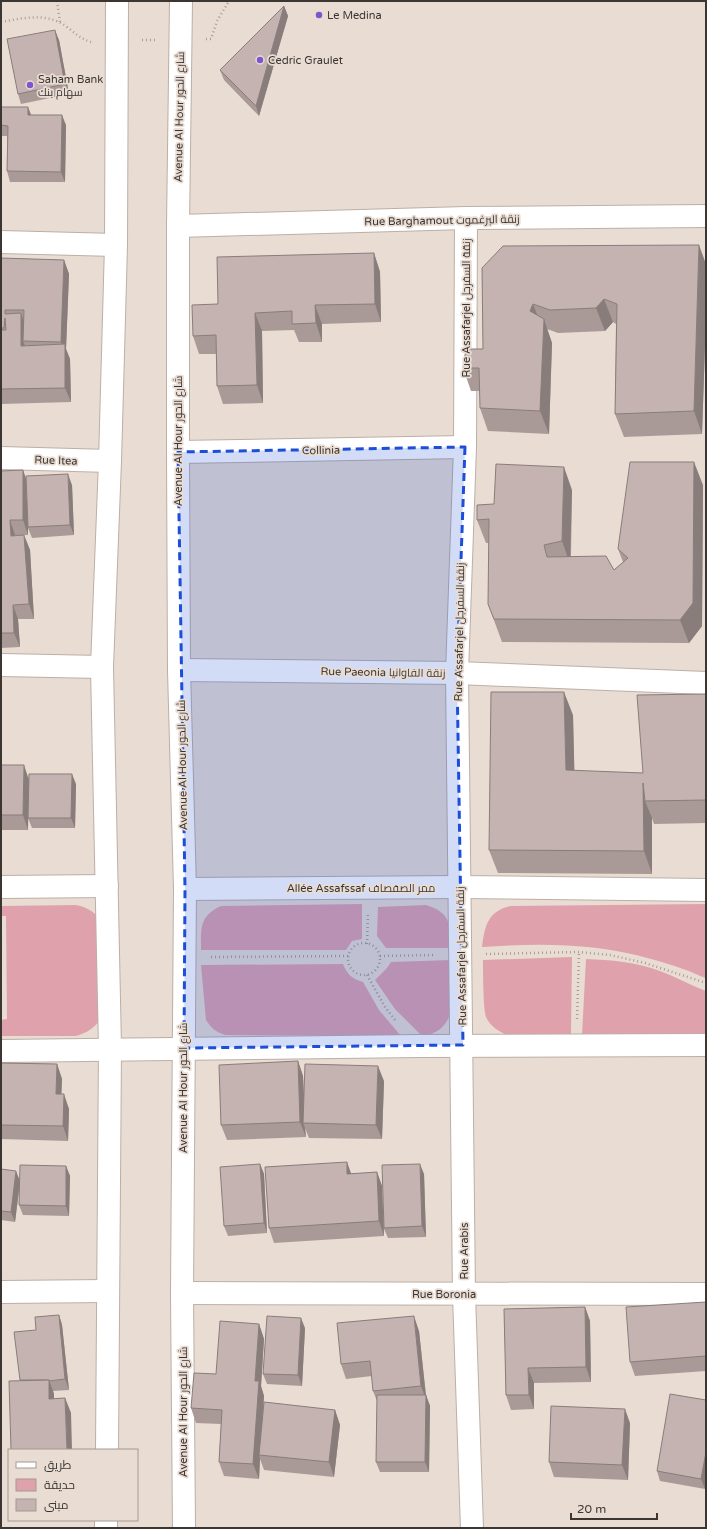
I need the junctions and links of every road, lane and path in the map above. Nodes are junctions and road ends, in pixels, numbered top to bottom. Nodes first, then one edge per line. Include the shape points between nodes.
1 (57, 1) edge
2 (117, 1) edge
3 (181, 1) edge
4 (60, 22) dead end
5 (706, 216) edge
6 (466, 218) junction
7 (178, 226) junction
8 (1, 242) edge
9 (116, 245) junction
10 (465, 447) junction
11 (178, 452) junction
12 (1, 458) edge
13 (110, 461) junction
14 (1, 665) edge
15 (102, 667) junction
16 (179, 670) junction
17 (458, 673) junction
18 (706, 682) edge
19 (107, 886) junction
20 (1, 887) edge
21 (460, 887) junction
22 (185, 889) junction
23 (706, 890) edge
24 (579, 952) junction
25 (461, 954) junction
26 (349, 956) junction
27 (380, 956) junction
28 (184, 958) junction
29 (368, 974) junction
30 (706, 983) edge
31 (462, 1045) junction
32 (576, 1045) junction
33 (706, 1045) edge
34 (419, 1046) junction
35 (110, 1048) junction
36 (184, 1048) junction
37 (1, 1051) edge
38 (107, 1290) junction
39 (1, 1292) edge
40 (182, 1293) junction
41 (706, 1294) edge
42 (464, 1295) junction
43 (106, 1449) edge
44 (184, 1528) edge
45 (472, 1528) edge

1 - 4 path
2 - 9 street
3 - 7 street, Avenue Al Hour شارع الحور
5 - 6 street, Rue Barghamout زنقة البرغموت
6 - 7 street, Rue Barghamout زنقة البرغموت
6 - 10 street, Rue Assafarjel زنقة السفرجل
7 - 11 street, Avenue Al Hour شارع الحور
8 - 9 street
9 - 13 street
10 - 11 street, Collinia
10 - 17 street, Rue Assafarjel زنقة السفرجل
11 - 16 street, Avenue Al Hour شارع الحور
12 - 13 street, Rue Itea
13 - 15 street
14 - 15 street
15 - 19 street
16 - 17 street, Rue Paeonia زنقة الفاوانيا
16 - 22 street, Avenue Al Hour شارع الحور
17 - 18 street, Rue Paeonia زنقة الفاوانيا
17 - 21 street, Rue Assafarjel زنقة السفرجل
19 - 20 street
19 - 35 street
21 - 22 street, Allée Assafssaf ممر الصفصاف
21 - 23 street, Allée Assafssaf ممر الصفصاف
21 - 25 street, Rue Assafarjel زنقة السفرجل
22 - 28 street, Avenue Al Hour شارع الحور
24 - 25 path
24 - 30 path via 610,955 645,963
24 - 32 path
25 - 27 path
25 - 31 street, Rue Assafarjel زنقة السفرجل
26 - 27 path via 352,950 362,944 373,946
26 - 28 path
26 - 29 path via 351,968 356,972
27 - 29 path via 378,968
28 - 36 street, Avenue Al Hour شارع الحور
29 - 34 path via 386,1007
31 - 32 street
31 - 34 street
31 - 42 street, Rue Arabis
32 - 33 street
34 - 36 street
35 - 36 street
35 - 37 street
35 - 38 street
36 - 40 street, Avenue Al Hour شارع الحور
38 - 39 street
38 - 43 street
40 - 42 street, Rue Boronia
40 - 44 street, Avenue Al Hour شارع الحور
41 - 42 street, Rue Boronia
42 - 45 street, Rue Arabis

